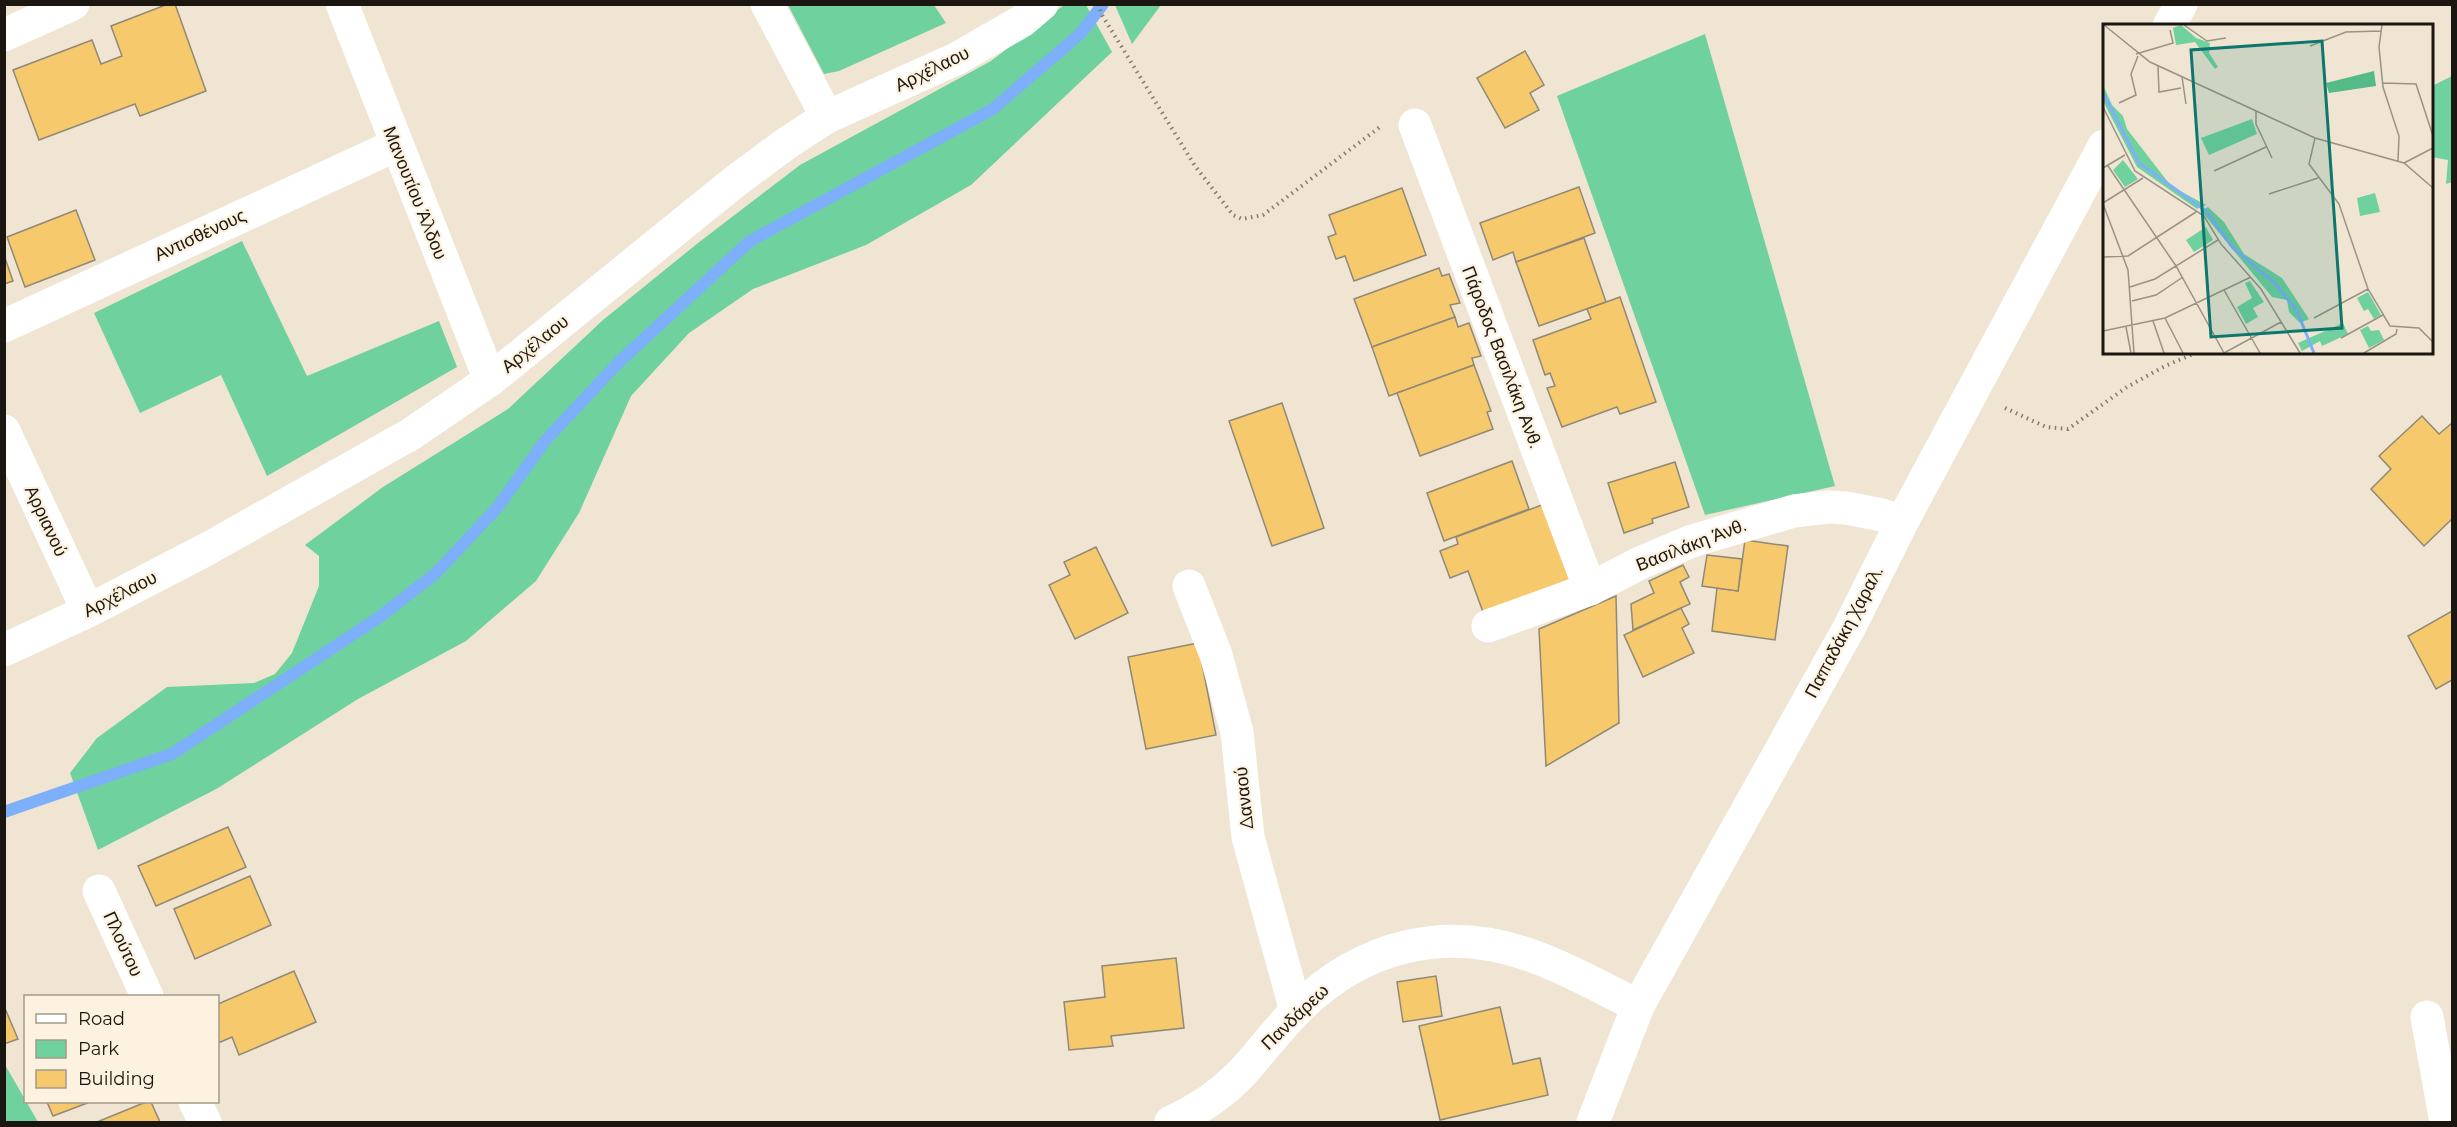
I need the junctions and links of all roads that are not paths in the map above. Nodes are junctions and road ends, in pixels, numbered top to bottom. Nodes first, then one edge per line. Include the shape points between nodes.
1 (73, 4) edge
2 (342, 4) edge
3 (767, 4) edge
4 (1042, 4) edge
5 (2181, 4) edge
6 (2170, 24) edge
7 (4, 35) edge
8 (828, 117) junction
9 (1415, 125) road end
10 (396, 145) junction
11 (2103, 148) edge
12 (4, 326) edge
13 (490, 380) junction
14 (4, 431) edge
15 (1902, 522) junction
16 (1189, 586) dead end
17 (1590, 589) junction
18 (88, 611) junction
19 (1488, 626) dead end
20 (4, 650) edge
21 (99, 891) dead end
22 (147, 995) edge
23 (1638, 1006) junction
24 (1296, 1011) junction
25 (2427, 1017) dead end
26 (196, 1103) edge
27 (205, 1122) edge
28 (1172, 1122) edge
29 (1593, 1122) edge
30 (2446, 1122) edge

1 - 7 street
2 - 10 street, Μανουτίου Άλδου
3 - 8 street
4 - 8 street, Αρχέλαου via 1022,21 958,58
5 - 6 street
8 - 13 street, Αρχέλαου via 762,161
9 - 17 street, Πάροδος Βασιλάκη Ανθ.
10 - 12 street, Αντισθένους
10 - 13 street, Μανουτίου Άλδου
11 - 15 street, Παπαδάκη Χαραλ.
13 - 18 street, Αρχέλαου via 411,434 330,481
14 - 18 street, Αρριανού
15 - 17 street, Βασιλάκη Άνθ. via 1846,508 1794,511 1692,541
15 - 23 street, Παπαδάκη Χαραλ. via 1849,628
16 - 24 street, Δαναού via 1216,655 1237,732 1248,837
17 - 19 street, Βασιλάκη Άνθ.
18 - 20 street, Αρχέλαου
21 - 22 street, Πλούτου
23 - 24 street, Πανδάρεω via 1533,957 1486,944 1452,941 1413,945 1365,962 1318,991
23 - 29 street, Παπαδάκη Χαραλ.
24 - 28 street, Πανδάρεω via 1239,1076 1217,1095
25 - 30 street
26 - 27 street

